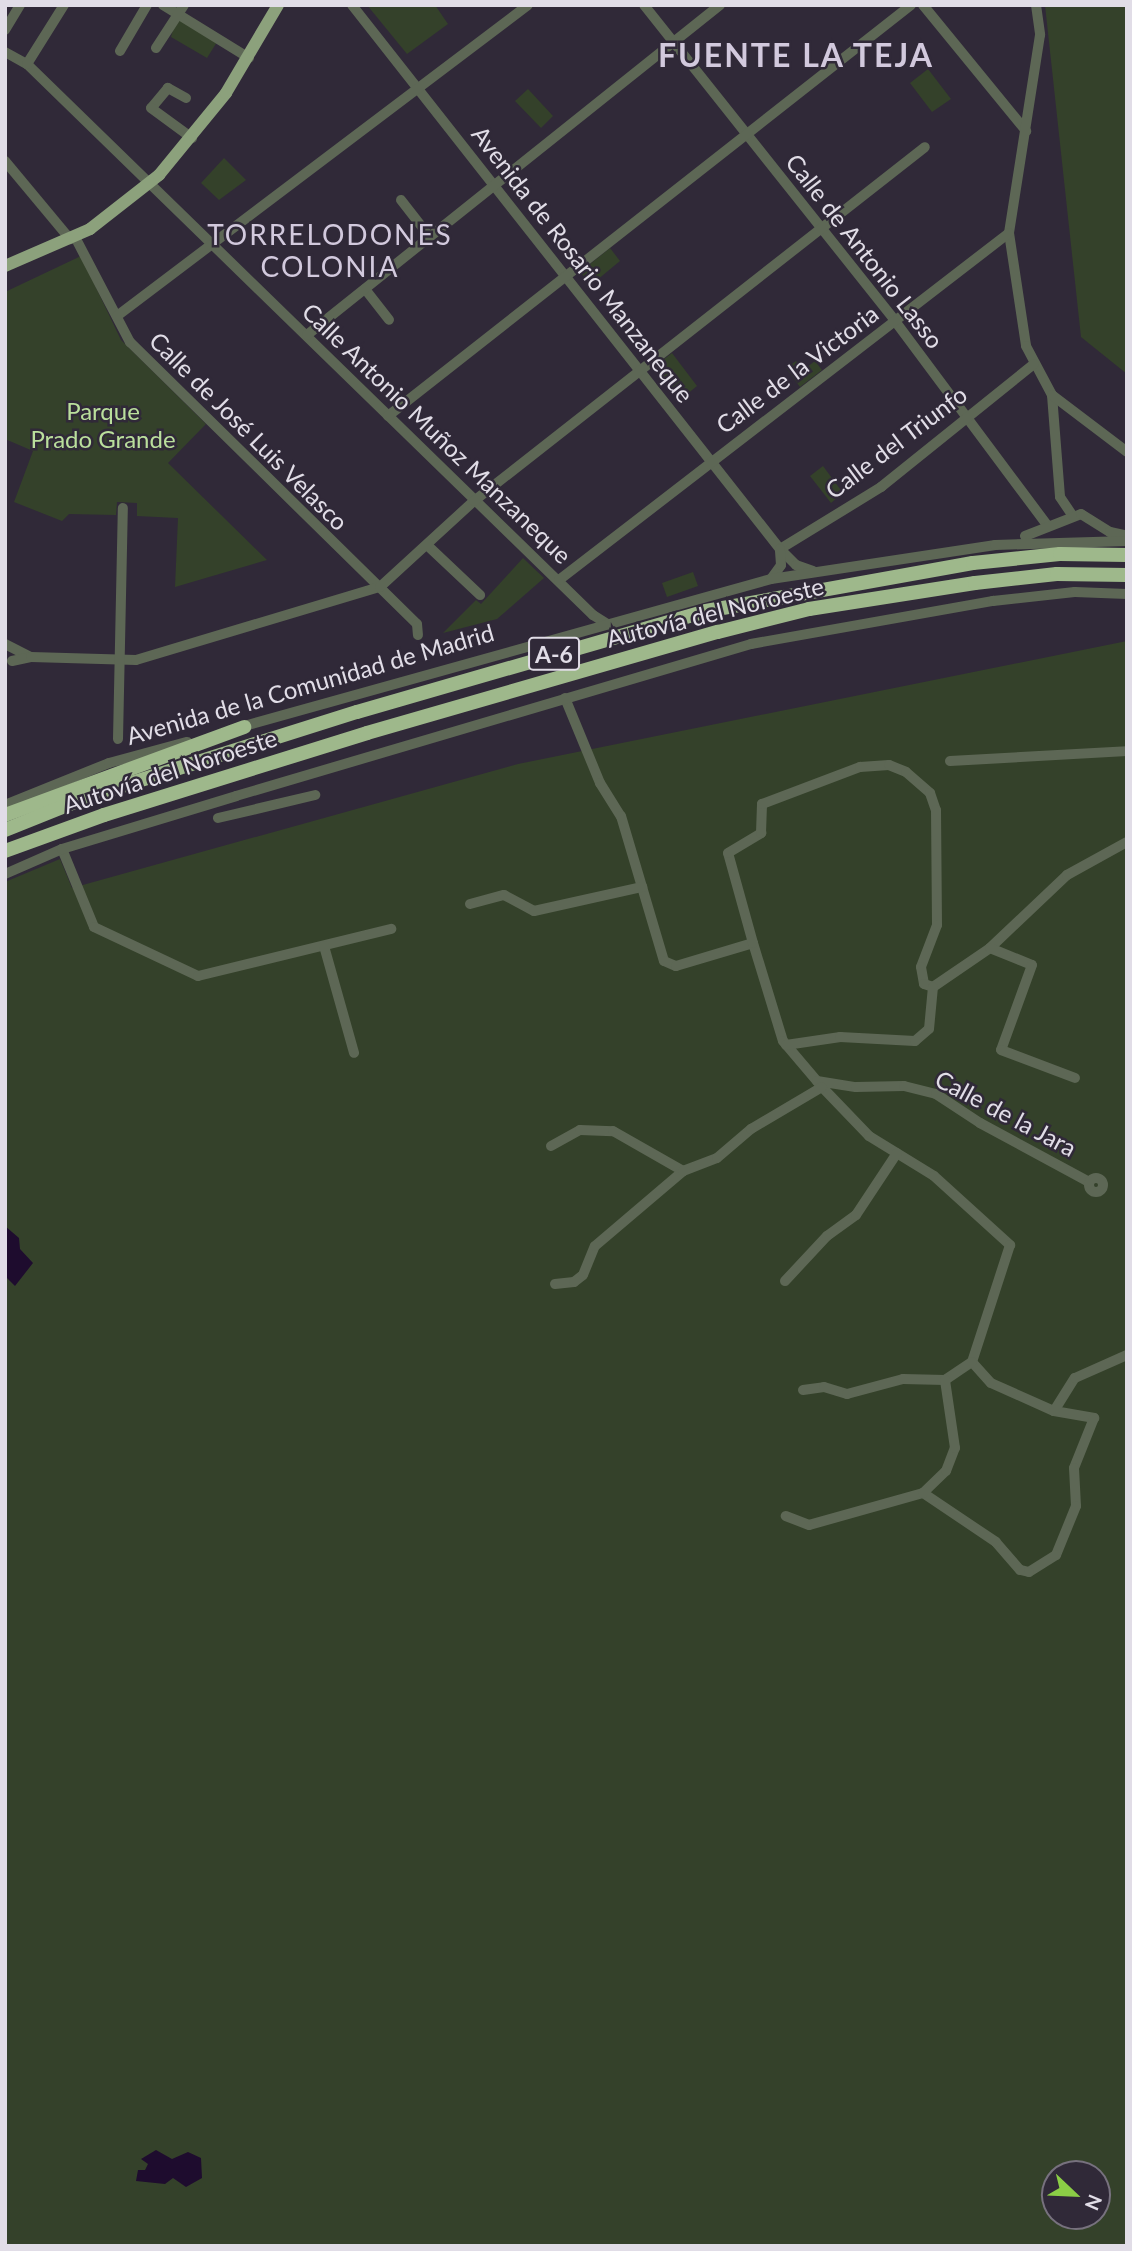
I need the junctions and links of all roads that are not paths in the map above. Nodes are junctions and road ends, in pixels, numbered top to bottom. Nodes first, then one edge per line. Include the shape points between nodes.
1 (20, 5) edge
2 (64, 5) edge
3 (146, 5) edge
4 (163, 5) edge
5 (278, 5) edge
6 (352, 5) edge
7 (528, 5) edge
8 (644, 5) edge
9 (720, 5) edge
10 (911, 5) edge
11 (923, 5) edge
12 (1036, 5) edge
13 (181, 10) edge
14 (5, 30) edge
15 (673, 42) junction
16 (156, 48) dead end
17 (120, 51) dead end
18 (5, 52) edge
19 (249, 58) junction
20 (27, 64) junction
21 (419, 90) junction
22 (186, 98) dead end
23 (1026, 131) junction
24 (747, 134) junction
25 (192, 138) junction
26 (925, 147) dead end
27 (5, 161) edge
28 (150, 184) junction
29 (494, 185) junction
30 (401, 200) dead end
31 (821, 228) junction
32 (1009, 233) junction
33 (429, 236) junction
34 (72, 238) junction
35 (213, 243) junction
36 (5, 266) edge
37 (566, 276) junction
38 (365, 289) junction
39 (117, 316) junction
40 (389, 320) dead end
41 (895, 321) junction
42 (307, 335) junction
43 (1034, 364) junction
44 (640, 371) junction
45 (1052, 395) junction
46 (388, 416) junction
47 (966, 416) junction
48 (1127, 452) edge
49 (711, 460) junction
50 (474, 501) junction
51 (123, 508) dead end
52 (1073, 515) junction
53 (1048, 526) junction
54 (1127, 535) edge
55 (1127, 541) edge
56 (427, 545) junction
57 (995, 545) junction
58 (780, 549) junction
59 (1127, 555) edge
60 (813, 571) junction
61 (1127, 575) edge
62 (771, 579) junction
63 (559, 580) junction
64 (380, 587) junction
65 (1127, 594) edge
66 (480, 595) dead end
67 (606, 623) junction
68 (418, 635) dead end
69 (9, 655) edge
70 (119, 662) junction
71 (565, 698) junction
72 (244, 727) junction
73 (118, 739) dead end
74 (1127, 751) edge
75 (950, 761) dead end
76 (315, 795) dead end
77 (236, 796) junction
78 (5, 802) edge
79 (240, 813) junction
80 (5, 815) edge
81 (218, 818) dead end
82 (5, 830) edge
83 (1127, 842) edge
84 (62, 849) junction
85 (5, 851) edge
86 (5, 874) edge
87 (642, 887) junction
88 (470, 904) dead end
89 (391, 929) dead end
90 (752, 943) junction
91 (324, 946) junction
92 (990, 948) junction
93 (933, 987) junction
94 (786, 1045) junction
95 (354, 1053) dead end
96 (1075, 1078) dead end
97 (819, 1084) junction
98 (551, 1146) dead end
99 (897, 1153) junction
100 (683, 1171) junction
101 (1090, 1182) dead end
102 (785, 1281) dead end
103 (555, 1284) dead end
104 (1127, 1355) edge
105 (972, 1362) junction
106 (946, 1380) junction
107 (803, 1390) dead end
108 (1054, 1411) junction
109 (923, 1493) junction
110 (786, 1516) dead end

1 - 14 street
2 - 20 street
3 - 17 street
4 - 13 street
5 - 19 main road
6 - 21 street, Avenida de Rosario Manzaneque
7 - 21 street
8 - 15 street, Calle de Antonio Lasso
9 - 15 street
10 - 24 street
11 - 23 street
12 - 23 street via 1040,35
13 - 16 street
13 - 19 street
15 - 24 street, Calle de Antonio Lasso
15 - 29 street
18 - 20 street, Calle Antonio Muñoz Manzaneque
19 - 25 main road
20 - 28 street, Calle Antonio Muñoz Manzaneque
21 - 29 street, Avenida de Rosario Manzaneque
21 - 35 street
22 - 25 street via 168,88 151,108
23 - 32 street
24 - 31 street, Calle de Antonio Lasso
24 - 37 street
25 - 28 main road
26 - 31 street
27 - 34 street, Calle de José Luis Velasco
28 - 34 main road
28 - 35 street, Calle Antonio Muñoz Manzaneque
29 - 33 street
29 - 37 street, Avenida de Rosario Manzaneque
30 - 33 street
31 - 41 street, Calle de Antonio Lasso
31 - 44 street
32 - 41 street, Calle de la Victoria
32 - 43 street via 1023,333
33 - 38 street
34 - 36 main road
34 - 39 street, Calle de José Luis Velasco
35 - 39 street
35 - 42 street, Calle Antonio Muñoz Manzaneque
37 - 44 street, Avenida de Rosario Manzaneque
37 - 46 street
38 - 40 street
38 - 42 street
39 - 64 street, Calle de José Luis Velasco via 130,342
41 - 47 street, Calle de Antonio Lasso
41 - 49 street, Calle de la Victoria
42 - 46 street, Calle Antonio Muñoz Manzaneque
43 - 45 street
43 - 47 street, Calle del Triunfo
44 - 49 street, Avenida de Rosario Manzaneque
44 - 50 street
45 - 48 street
45 - 52 street via 1060,497
46 - 50 street, Calle Antonio Muñoz Manzaneque
47 - 53 street, Calle de Antonio Lasso
47 - 58 street, Calle del Triunfo via 881,487
49 - 58 street, Avenida de Rosario Manzaneque
49 - 63 street, Calle de la Victoria
50 - 56 street
50 - 63 street, Calle Antonio Muñoz Manzaneque
51 - 70 street
52 - 53 street
52 - 54 street via 1087,516 1110,532
53 - 57 street
55 - 57 street, Avenida de la Comunidad de Madrid
56 - 64 street
56 - 66 street
57 - 60 street, Avenida de la Comunidad de Madrid
58 - 60 street, Avenida de Rosario Manzaneque via 796,565
58 - 62 street via 781,565
59 - 82 highway, Autovía del Noroeste / A-6 via 1060,554 973,564 799,591 706,611 357,712 87,797
60 - 62 street, Avenida de la Comunidad de Madrid
61 - 85 highway, Autovía del Noroeste / A-6 via 1057,574 809,609 354,737
62 - 67 street, Avenida de la Comunidad de Madrid
63 - 67 street, Calle Antonio Muñoz Manzaneque
64 - 68 street, Calle de José Luis Velasco via 417,624
64 - 70 street
65 - 71 street via 1075,592 993,601 816,629
67 - 72 street, Avenida de la Comunidad de Madrid
69 - 70 street
70 - 73 street
71 - 77 street
71 - 87 street via 600,783 621,816
72 - 78 street, Avenida de la Comunidad de Madrid via 109,762
72 - 80 highway
74 - 75 street
76 - 79 street
77 - 79 street
77 - 84 street
79 - 81 street
83 - 92 street via 1067,875
84 - 86 street
84 - 91 street via 94,927 198,976
87 - 88 street via 534,911 504,895
87 - 90 street via 669,966
89 - 91 street
90 - 93 street via 728,853 761,833 762,804 874,764 890,765 919,781 930,793 938,827 937,925 921,967 924,984
90 - 94 street
91 - 95 street
92 - 93 street
92 - 96 street via 1032,965 1000,1050
93 - 94 street via 929,1029 915,1041 840,1037
94 - 97 street
97 - 99 street via 869,1136
97 - 100 street via 751,1129 717,1158
97 - 101 street, Calle de la Jara via 904,1086 936,1094
98 - 100 street via 580,1130 613,1131
99 - 102 street via 856,1215 827,1236
99 - 105 street via 934,1176 1010,1245
100 - 103 street via 595,1246 583,1275 574,1282
104 - 108 street via 1075,1378
105 - 106 street
105 - 108 street via 991,1383
106 - 107 street via 903,1379 847,1394 824,1387
106 - 109 street via 955,1448 946,1471
108 - 109 street via 1094,1418 1074,1468 1076,1506 1056,1555 1029,1572 1020,1570 996,1542
109 - 110 street via 809,1525

